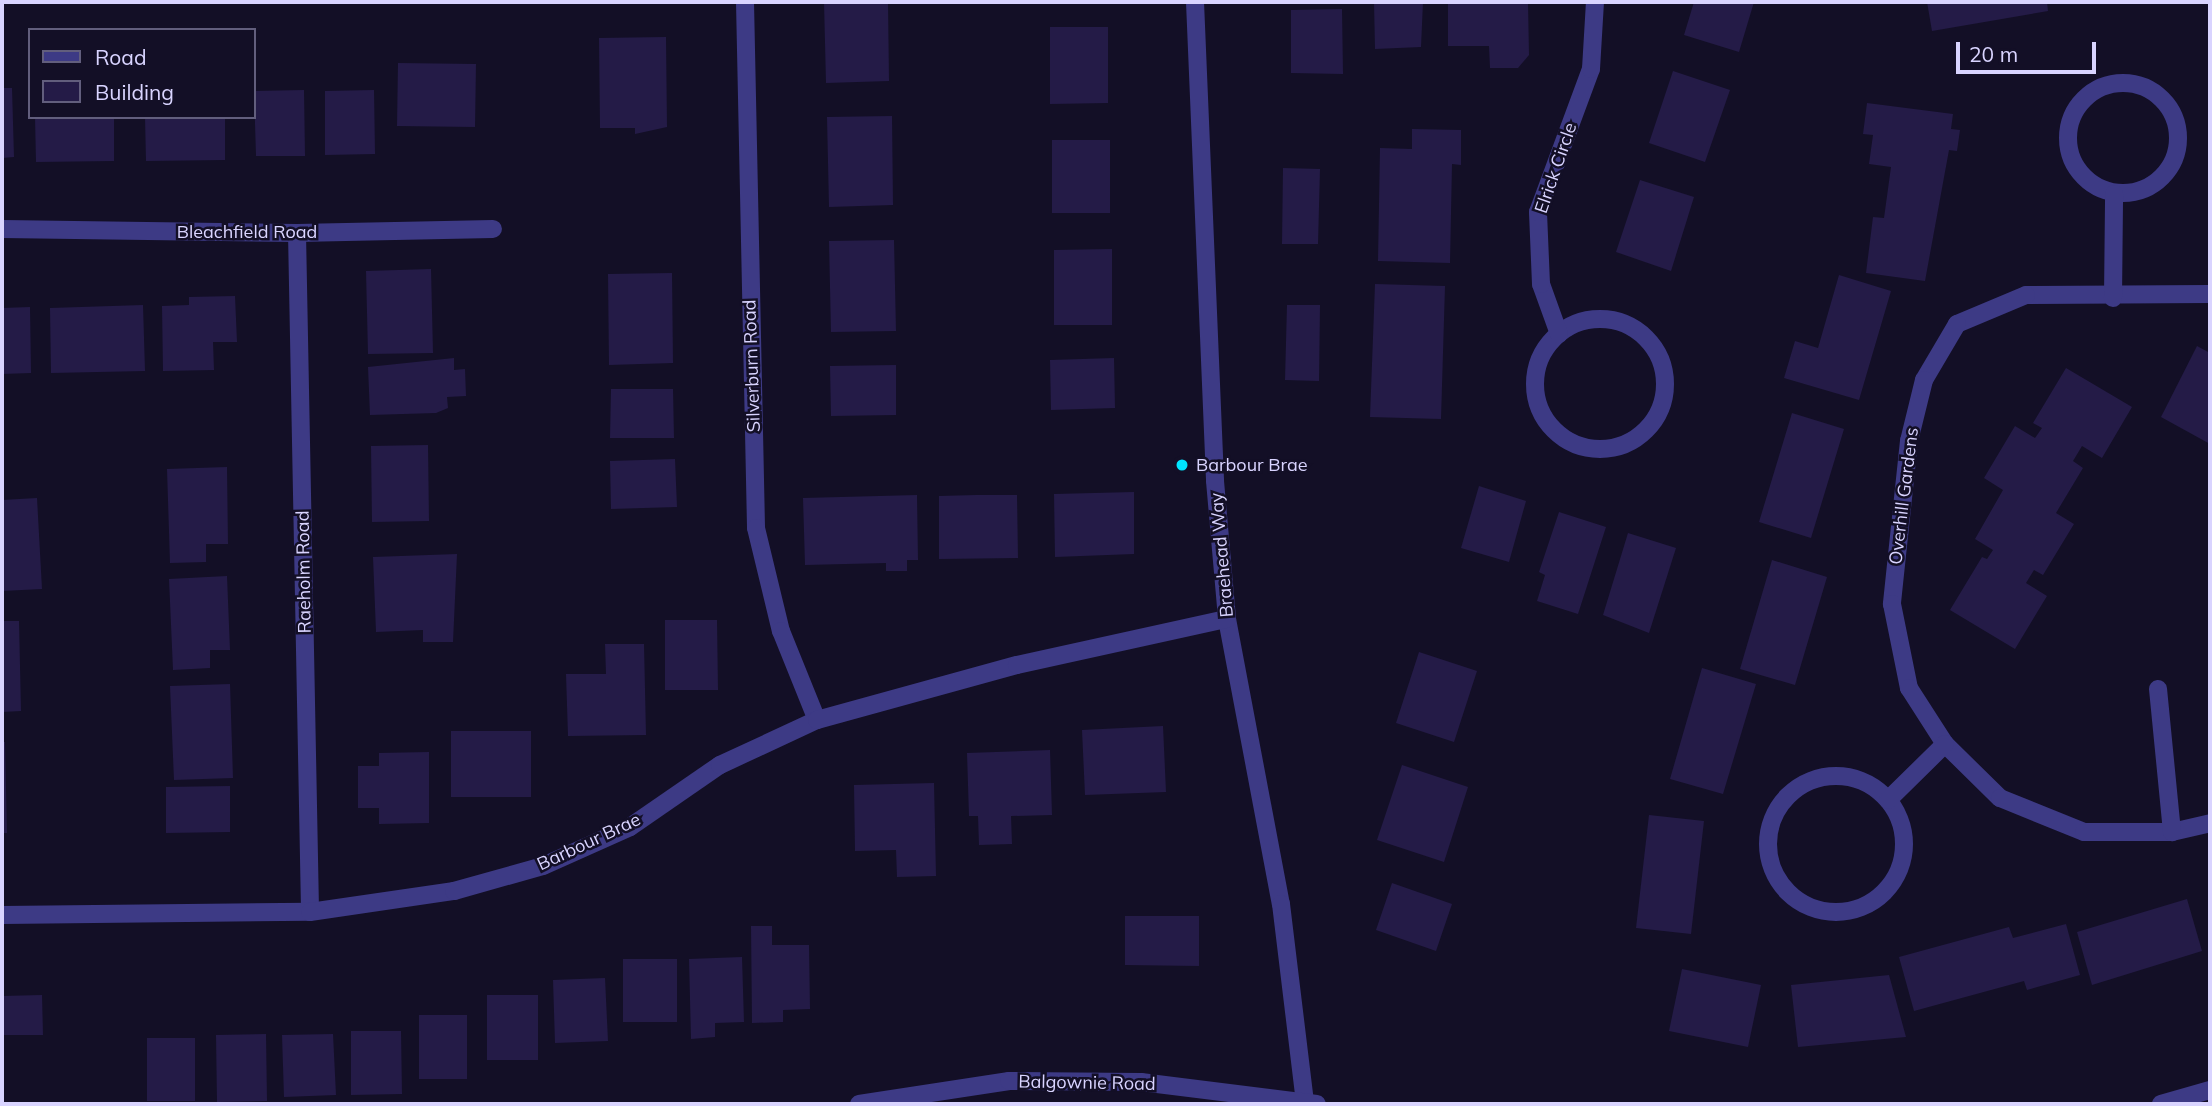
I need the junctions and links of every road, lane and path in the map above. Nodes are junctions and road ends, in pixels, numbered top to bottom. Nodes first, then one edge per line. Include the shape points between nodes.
1 (745, 2) edge
2 (1195, 2) edge
3 (1595, 2) edge
4 (2114, 194) junction
5 (2, 229) edge
6 (493, 229) dead end
7 (297, 233) junction
8 (2210, 294) edge
9 (2113, 298) junction
10 (1559, 334) junction
11 (1227, 619) junction
12 (2158, 689) dead end
13 (817, 720) junction
14 (1945, 744) junction
15 (1888, 800) junction
16 (2210, 823) edge
17 (2172, 832) junction
18 (310, 912) junction
19 (2, 915) edge
20 (2210, 1090) edge
21 (1311, 1103) edge
22 (859, 1104) edge
23 (2161, 1104) edge

1 - 13 street, Silverburn Road via 756,528 781,631
2 - 11 street, Braehead Way via 1215,481
3 - 10 street, Elrick Circle via 1591,69 1538,212 1541,284
4 - 4 street via 2080,173 2068,134 2085,98 2123,82 2160,96 2179,132 2168,172 2135,193
4 - 9 street
5 - 7 street, Bleachfield Road
6 - 7 street, Bleachfield Road
7 - 18 street, Raeholm Road
8 - 9 street, Overhill Gardens
9 - 14 street, Overhill Gardens via 2026,295 1957,324 1924,380 1909,441 1892,604 1909,688
10 - 10 street via 1591,320 1609,320 1626,324 1653,346 1665,379 1664,397 1648,429 1618,447 1600,449 1567,440 1553,429 1536,398 1536,380 1539,363
11 - 13 street, Barbour Brae via 1017,664
11 - 21 street, Braehead Way via 1281,904
12 - 17 street
13 - 18 street, Barbour Brae via 720,765 630,827 543,866 454,891
14 - 15 street
14 - 17 street, Overhill Gardens via 2000,798 2084,832
15 - 15 street via 1904,839 1902,861 1880,897 1862,908 1819,911 1783,889 1767,849 1769,828 1791,792 1830,775 1862,781
16 - 17 street, Overhill Gardens
18 - 19 street, Barbour Brae
20 - 23 street
21 - 22 street, Balgownie Road via 1141,1082 1009,1082

